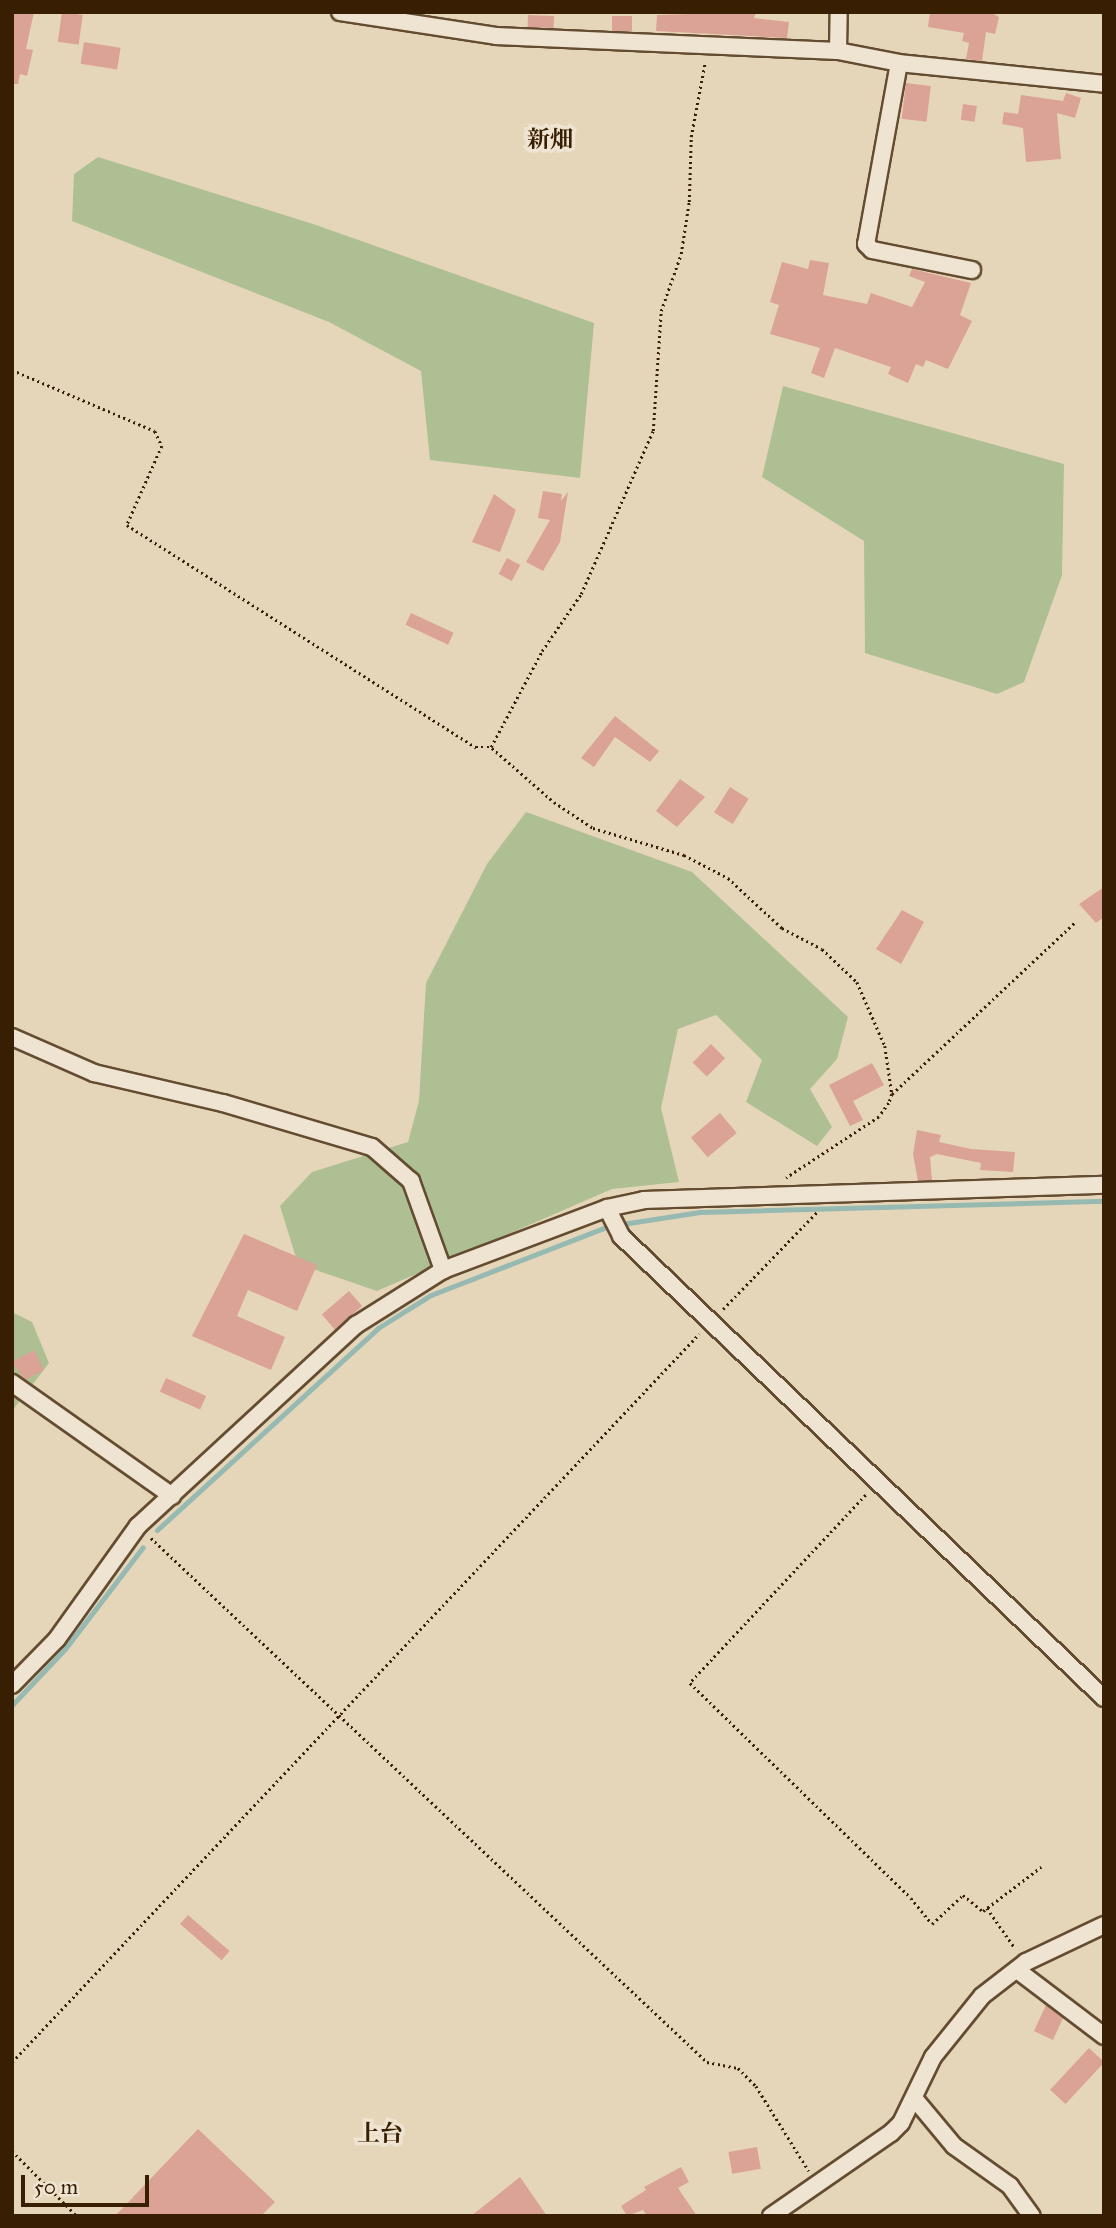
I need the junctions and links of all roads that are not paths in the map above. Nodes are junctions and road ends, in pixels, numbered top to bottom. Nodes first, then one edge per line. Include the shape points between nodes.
1 (340, 12) edge
2 (839, 12) edge
3 (838, 51) junction
4 (899, 63) junction
5 (1104, 84) edge
6 (972, 270) dead end
7 (12, 1037) edge
8 (1104, 1185) edge
9 (609, 1212) junction
10 (443, 1270) junction
11 (12, 1383) edge
12 (172, 1496) junction
13 (12, 1685) edge
14 (1104, 1698) edge
15 (1104, 1925) edge
16 (1021, 1966) junction
17 (1104, 2036) edge
18 (914, 2098) junction
19 (771, 2216) edge
20 (1032, 2216) edge

1 - 3 street via 496,37 709,42
2 - 3 street
3 - 4 street
4 - 5 street
4 - 6 street via 866,244 872,250
7 - 10 street via 94,1073 223,1102 372,1147 411,1181
8 - 9 street via 681,1196
9 - 10 street
9 - 14 street via 619,1232
10 - 12 street via 356,1325
11 - 12 street
12 - 13 street via 138,1526 57,1639
15 - 16 street
16 - 17 street
16 - 18 street via 982,1996 946,2038
18 - 19 street via 891,2133
18 - 20 street via 954,2146 1010,2186

